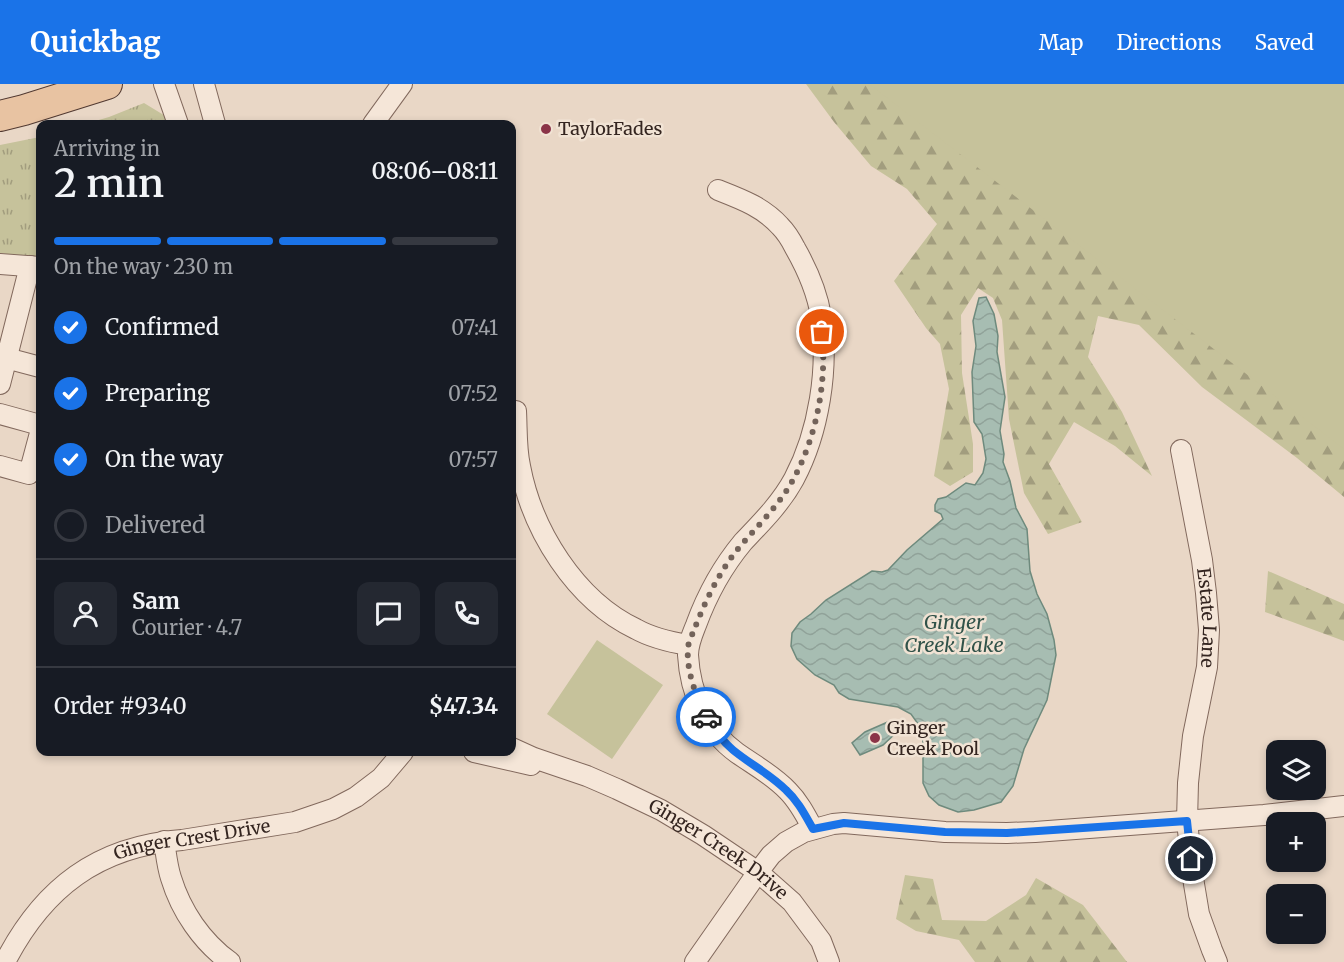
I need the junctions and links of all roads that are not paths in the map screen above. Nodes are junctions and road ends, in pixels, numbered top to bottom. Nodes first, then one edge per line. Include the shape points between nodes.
1 (106, 84) edge
2 (164, 84) edge
3 (204, 84) edge
4 (402, 84) edge
5 (0, 116) edge
6 (177, 120) edge
7 (214, 120) edge
8 (375, 120) edge
9 (718, 190) dead end
10 (0, 264) edge
11 (35, 266) edge
12 (6, 358) junction
13 (36, 366) edge
14 (0, 384) edge
15 (516, 411) dead end
16 (0, 414) edge
17 (36, 424) edge
18 (1181, 450) dead end
19 (0, 466) edge
20 (35, 475) edge
21 (688, 645) junction
22 (516, 750) edge
23 (400, 756) edge
24 (492, 756) edge
25 (575, 772) junction
26 (1344, 806) edge
27 (1187, 821) junction
28 (813, 829) junction
29 (164, 841) junction
30 (758, 872) junction
31 (5, 962) edge
32 (230, 962) edge
33 (695, 962) edge
34 (829, 962) edge
35 (1217, 962) edge

1 - 5 main road
2 - 6 street
3 - 7 street
4 - 8 street
9 - 21 street via 754,204 788,236 814,287 824,349 816,422 794,479 718,577
10 - 11 street
11 - 12 street
12 - 13 street
12 - 14 street
15 - 21 street via 525,490 536,520 565,568 614,617 636,630
16 - 17 street
18 - 27 street, Estate Lane via 1202,560 1209,630 1207,667 1193,736
19 - 20 street
21 - 28 street via 697,699 720,738 788,791
22 - 25 street, Ginger Creek Drive
23 - 29 street, Ginger Crest Drive via 381,778 333,810 295,822
24 - 25 street, Ginger Creek Drive
25 - 30 street, Ginger Creek Drive via 661,810
26 - 27 street
27 - 28 street via 1007,833 844,823
27 - 35 street, Estate Lane via 1199,914
28 - 30 street via 786,842
29 - 31 street, Ginger Crest Drive via 112,855 67,882 34,916
29 - 32 street via 170,876 189,918
30 - 33 street
30 - 34 street, Ginger Creek Drive via 792,902 821,941

